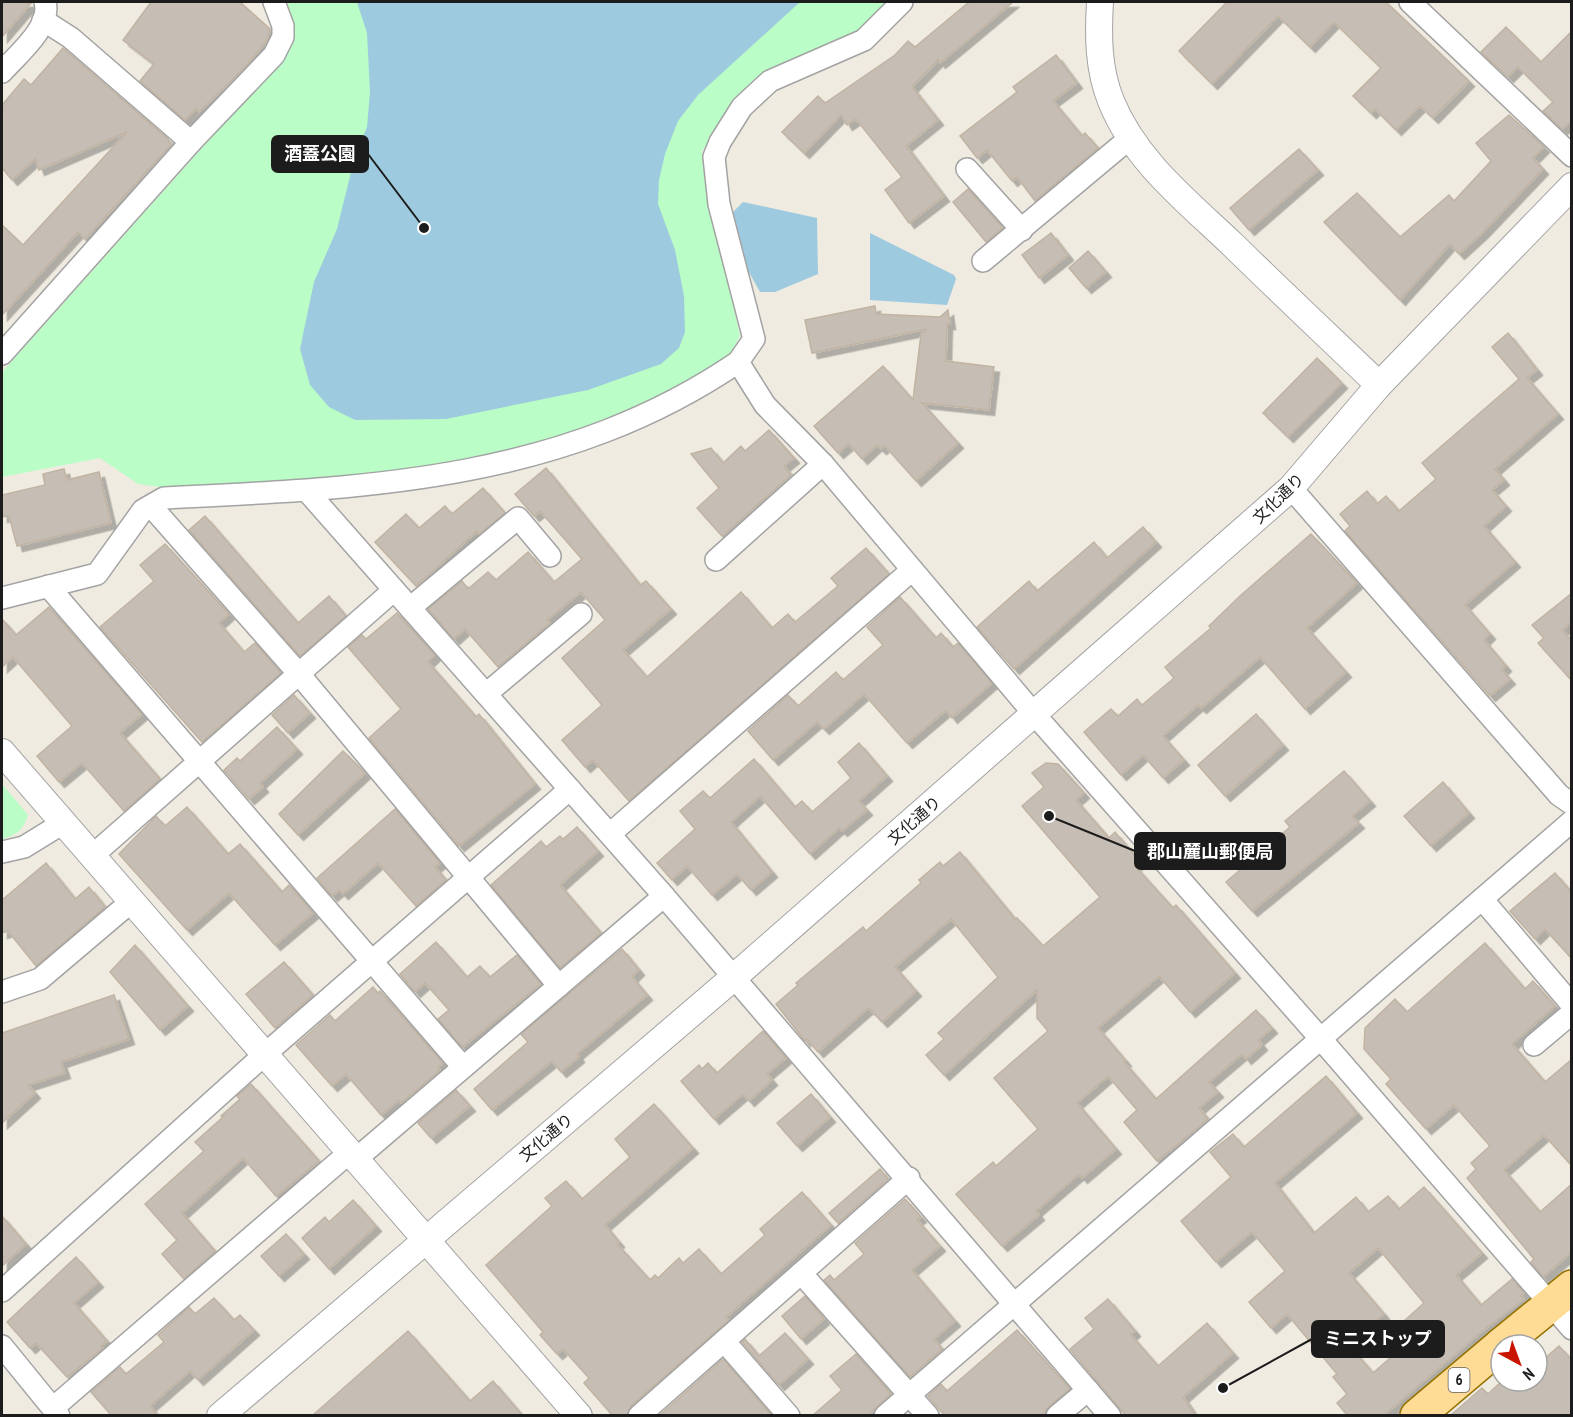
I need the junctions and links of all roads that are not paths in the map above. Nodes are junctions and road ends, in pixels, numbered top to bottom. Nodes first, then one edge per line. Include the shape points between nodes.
1 (274, 2) edge
2 (902, 2) edge
3 (1100, 2) edge
4 (1410, 2) edge
5 (44, 11) edge
6 (2, 72) edge
7 (1130, 138) junction
8 (191, 142) junction
9 (1572, 156) edge
10 (967, 169) dead end
11 (1572, 186) edge
12 (1022, 230) junction
13 (983, 261) dead end
14 (2, 354) edge
15 (738, 362) junction
16 (1379, 385) junction
17 (823, 464) junction
18 (1291, 488) junction
19 (308, 491) junction
20 (151, 506) junction
21 (550, 556) dead end
22 (716, 560) dead end
23 (912, 570) junction
24 (48, 586) junction
25 (394, 590) junction
26 (2, 598) edge
27 (410, 608) junction
28 (580, 614) dead end
29 (299, 674) junction
30 (486, 694) junction
31 (1035, 715) junction
32 (2, 752) edge
33 (200, 760) junction
34 (570, 789) junction
35 (1572, 804) edge
36 (1572, 820) edge
37 (63, 823) junction
38 (610, 834) junction
39 (2, 852) edge
40 (92, 856) junction
41 (468, 878) junction
42 (664, 896) junction
43 (1482, 899) junction
44 (132, 901) junction
45 (372, 961) junction
46 (733, 978) junction
47 (559, 986) junction
48 (2, 992) edge
49 (1572, 1005) edge
50 (1572, 1013) edge
51 (1320, 1038) junction
52 (1534, 1045) dead end
53 (264, 1055) junction
54 (463, 1067) junction
55 (353, 1156) junction
56 (909, 1178) junction
57 (425, 1240) junction
58 (801, 1273) junction
59 (2, 1291) edge
60 (1560, 1296) edge
61 (1013, 1304) junction
62 (1572, 1329) edge
63 (1515, 1333) edge
64 (723, 1341) junction
65 (2, 1346) edge
66 (1489, 1355) edge
67 (1088, 1390) junction
68 (910, 1394) junction
69 (56, 1412) edge
70 (220, 1416) edge
71 (579, 1416) edge
72 (639, 1416) edge
73 (789, 1416) edge
74 (885, 1416) edge
75 (928, 1416) edge
76 (1057, 1416) edge
77 (1110, 1416) edge
78 (1417, 1416) edge

1 - 8 street via 283,37 274,55
2 - 15 street via 864,40 770,81 742,107 720,142 714,157 719,204 754,339
3 - 7 street via 1098,37 1103,74 1111,101
4 - 9 street
5 - 6 street via 34,36
5 - 8 street
7 - 12 street
7 - 16 street via 1144,159 1178,193
8 - 14 street
10 - 12 street
11 - 16 street, 文化通り
12 - 13 street
15 - 17 street via 765,405
15 - 19 street via 664,407 581,441 483,468 393,484
16 - 18 street, 文化通り
17 - 22 street
17 - 23 street
18 - 31 street, 文化通り
18 - 35 street via 1559,795
19 - 20 street via 164,498
19 - 25 street
20 - 24 street via 143,510 96,574
20 - 29 street
21 - 27 street via 518,518
23 - 31 street
23 - 38 street
24 - 26 street
24 - 33 street
25 - 27 street
25 - 29 street
27 - 30 street
28 - 30 street
29 - 33 street
29 - 41 street
30 - 34 street
31 - 46 street, 文化通り
31 - 51 street
32 - 37 street
33 - 40 street
33 - 45 street
34 - 38 street
34 - 41 street
36 - 43 street
37 - 39 street via 24,847
37 - 40 street
38 - 42 street
40 - 44 street
41 - 45 street
41 - 47 street
42 - 46 street
42 - 47 street
43 - 49 street
43 - 51 street
44 - 48 street via 40,979
44 - 53 street
45 - 53 street
45 - 54 street
46 - 56 street
46 - 57 street, 文化通り
47 - 54 street
50 - 52 street
51 - 60 street
51 - 61 street
53 - 55 street
53 - 59 street
54 - 55 street
55 - 57 street
55 - 69 street
56 - 58 street
56 - 61 street
57 - 70 street, 文化通り
57 - 71 street
58 - 64 street
58 - 68 street
60 - 62 street
60 - 63 main road, 6
61 - 67 street
61 - 68 street
64 - 72 street
64 - 73 street
65 - 69 street
66 - 78 main road, 6
67 - 76 street
67 - 77 street
68 - 74 street
68 - 75 street

